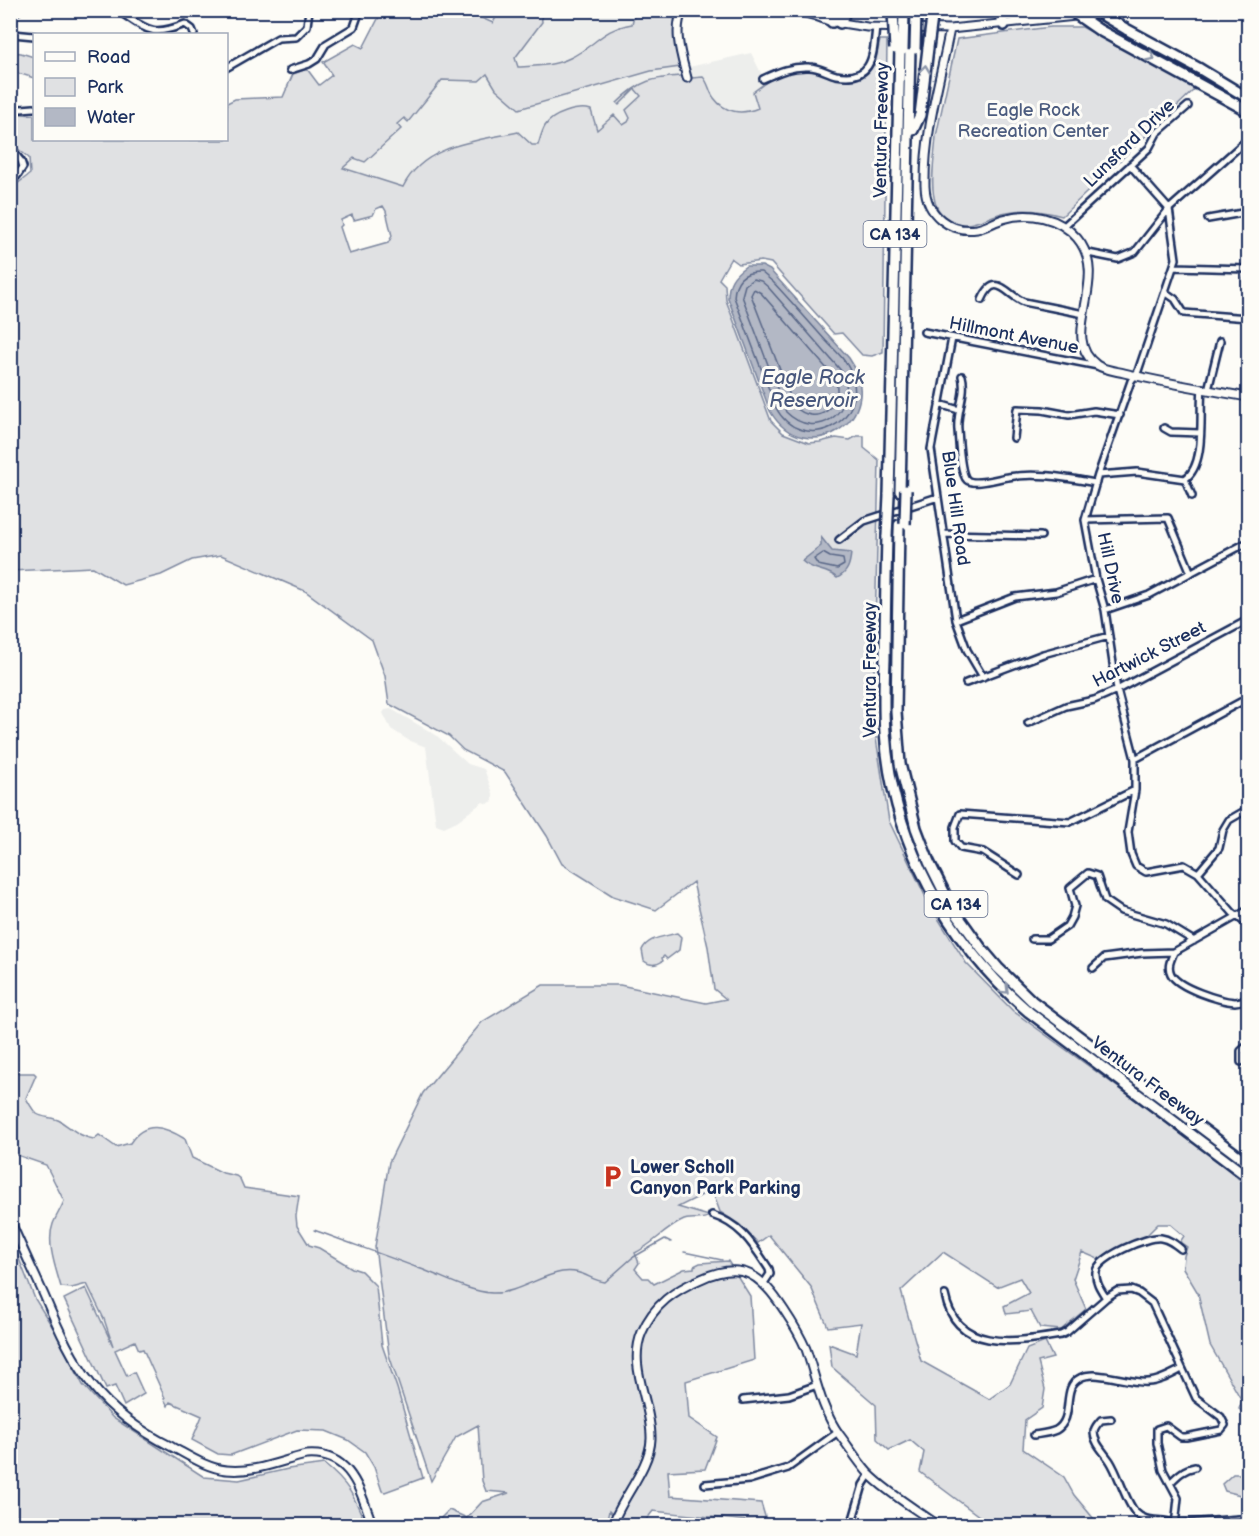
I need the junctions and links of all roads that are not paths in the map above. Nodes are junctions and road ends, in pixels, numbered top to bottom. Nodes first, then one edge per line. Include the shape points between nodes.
1 (19, 10) edge
2 (117, 10) edge
3 (309, 10) edge
4 (360, 10) edge
5 (683, 10) edge
6 (794, 10) edge
7 (837, 10) edge
8 (846, 10) edge
9 (933, 10) edge
10 (999, 10) edge
11 (1006, 10) edge
12 (1070, 10) edge
13 (1094, 10) edge
14 (1133, 10) edge
15 (905, 11) edge
16 (10, 14) edge
17 (836, 22) junction
18 (1004, 25) junction
19 (876, 27) junction
20 (950, 29) junction
21 (10, 31) edge
22 (194, 33) edge
23 (33, 36) edge
24 (905, 49) junction
25 (228, 67) edge
26 (290, 70) dead end
27 (687, 78) dead end
28 (763, 79) dead end
29 (1248, 98) edge
30 (10, 106) edge
31 (1188, 106) dead end
32 (33, 108) edge
33 (1248, 111) edge
34 (913, 130) junction
35 (1248, 139) edge
36 (10, 148) edge
37 (1130, 165) junction
38 (10, 182) edge
39 (1169, 209) junction
40 (1248, 212) edge
41 (1208, 219) dead end
42 (1064, 226) junction
43 (1088, 253) junction
44 (1174, 267) junction
45 (1248, 269) edge
46 (1248, 277) edge
47 (1165, 292) junction
48 (1246, 294) dead end
49 (982, 300) dead end
50 (1084, 314) junction
51 (1248, 318) edge
52 (924, 332) dead end
53 (952, 338) junction
54 (1220, 340) dead end
55 (1098, 366) junction
56 (962, 375) dead end
57 (1135, 375) junction
58 (1205, 389) junction
59 (1248, 397) edge
60 (939, 404) junction
61 (905, 406) junction
62 (959, 410) junction
63 (1120, 414) junction
64 (892, 418) junction
65 (1164, 428) dead end
66 (1200, 433) junction
67 (1014, 438) dead end
68 (898, 452) junction
69 (1098, 475) junction
70 (1185, 479) junction
71 (1096, 483) junction
72 (897, 493) junction
73 (1192, 496) dead end
74 (938, 497) junction
75 (1085, 520) junction
76 (902, 524) junction
77 (944, 534) junction
78 (1041, 536) dead end
79 (839, 540) dead end
80 (1248, 542) edge
81 (1191, 573) junction
82 (1096, 579) junction
83 (1105, 610) junction
84 (956, 620) junction
85 (1248, 620) edge
86 (1109, 636) junction
87 (983, 676) junction
88 (966, 682) dead end
89 (1117, 690) junction
90 (1248, 698) edge
91 (1028, 723) dead end
92 (1135, 759) junction
93 (1135, 790) junction
94 (1248, 809) edge
95 (1198, 873) junction
96 (1019, 875) dead end
97 (1248, 910) edge
98 (1237, 916) junction
99 (1248, 925) edge
100 (1032, 939) dead end
101 (1194, 941) junction
102 (1174, 952) junction
103 (1093, 968) dead end
104 (1248, 999) edge
105 (1248, 1045) edge
106 (1240, 1062) dead end
107 (1137, 1092) junction
108 (1248, 1158) edge
109 (1248, 1163) edge
110 (1248, 1171) edge
111 (1248, 1177) edge
112 (712, 1215) dead end
113 (10, 1220) edge
114 (1181, 1249) dead end
115 (764, 1283) junction
116 (945, 1295) dead end
117 (1106, 1298) junction
118 (1182, 1369) junction
119 (817, 1385) junction
120 (743, 1400) dead end
121 (1112, 1419) dead end
122 (838, 1432) junction
123 (1034, 1435) dead end
124 (1196, 1467) dead end
125 (870, 1474) junction
126 (1170, 1483) junction
127 (705, 1484) dead end
128 (1175, 1525) edge
129 (373, 1526) edge
130 (612, 1526) edge
131 (851, 1526) edge
132 (939, 1526) edge
133 (1245, 1526) edge

1 - 16 street
2 - 22 street via 149,30 166,31 185,24
3 - 25 street via 307,26 296,37 278,38
4 - 26 street via 354,27 326,44 309,64
5 - 27 street via 678,20
6 - 17 street
7 - 17 highway
8 - 17 highway
34 -> 9 highway, bridge via 920,115
10 - 18 highway
11 - 18 highway
12 -> 33 highway, bridge
13 - 29 highway, bridge
14 - 18 street
15 - 24 highway, bridge
15 - 24 highway, Ventura Freeway / CA 134, bridge
17 - 19 street
18 - 20 street
19 - 20 street
19 - 28 street via 872,60 863,71 837,75 807,66
20 - 42 street via 927,146 925,187 932,209 945,224 963,230 1023,216 1044,218
21 - 23 street
24 - 34 highway, Ventura Freeway / CA 134
24 - 61 highway
24 - 64 highway
24 - 64 highway, Ventura Freeway / CA 134 via 898,108
30 - 32 street
31 - 37 street, Lunsford Drive via 1157,133 1151,146
34 - 61 highway, Ventura Freeway / CA 134
35 - 39 street
36 - 38 street via 23,167
37 - 39 street
37 - 42 street, Lunsford Drive
39 - 43 street via 1130,255 1118,259
39 - 44 street, Hill Drive
40 - 41 street
42 - 43 street
43 - 50 street via 1090,283
44 - 45 street
44 - 47 street, Hill Drive
46 - 48 street
47 - 51 street via 1184,313
47 - 57 street, Hill Drive
49 - 50 street via 986,291 1000,286 1024,302
50 - 55 street via 1082,340
52 - 53 street, Hillmont Avenue
53 - 55 street, Hillmont Avenue
53 - 60 street, Blue Hill Road
54 - 58 street
55 - 57 street
56 - 62 street via 964,389
57 - 58 street
57 - 63 street, Hill Drive
58 - 59 street
58 - 66 street via 1200,404
60 - 62 street
60 - 74 street, Blue Hill Road via 931,448
61 - 68 highway, Ventura Freeway / CA 134
62 - 71 street via 960,451 968,480 1036,475
63 - 67 street via 1094,411 1069,416 1017,409
63 - 69 street, Hill Drive
64 - 68 highway, Ventura Freeway / CA 134
65 - 66 street
66 - 70 street via 1195,468
68 - 72 highway, Ventura Freeway / CA 134
68 - 72 highway, Ventura Freeway / CA 134
69 - 70 street via 1137,472
69 - 71 street, Hill Drive
70 - 73 street
71 - 75 street, Hill Drive
72 - 76 highway, Ventura Freeway / CA 134, bridge
72 -> 107 highway, Ventura Freeway / CA 134, bridge via 890,536 885,732 891,781 917,864 947,920 1005,991
74 - 77 street, Blue Hill Road
74 - 79 street via 864,521
75 - 81 street via 1168,518
75 - 82 street, Hill Drive
76 - 108 highway, Ventura Freeway / CA 134 via 901,729 906,768 923,833 943,881 978,937 1039,1001
76 - 109 highway via 896,712 900,764 916,828 947,898 981,948 1019,990
77 - 78 street
77 - 84 street, Blue Hill Road
80 - 81 street
81 - 83 street via 1149,595
82 - 83 street, Hill Drive
82 - 84 street via 1056,592 1015,597
83 - 86 street, Hill Drive
84 - 87 street, Blue Hill Road via 967,651
85 - 89 street, Hartwick Street
86 - 87 street via 1042,654
86 - 89 street, Hill Drive
87 - 88 street
89 - 91 street, Hartwick Street
89 - 92 street, Hill Drive
90 - 92 street
92 - 93 street, Hill Drive
93 - 95 street, Hill Drive via 1128,832 1136,866 1146,872 1184,865
93 - 96 street via 1070,822 960,814 955,841 961,848 983,852
94 - 95 street via 1229,820 1219,848
95 - 98 street
97 - 98 street
98 - 99 street
98 - 101 street
100 - 101 street via 1047,939 1067,926 1075,906 1070,888 1088,873 1097,876 1105,900 1121,911 1166,924
101 - 102 street
102 - 103 street via 1104,958
102 - 104 street via 1169,964 1177,982 1213,998 1238,1003
105 - 106 street via 1241,1051
107 - 110 highway
107 - 111 highway, Ventura Freeway / CA 134
112 - 115 street via 741,1231 769,1269
113 - 129 street via 73,1360 125,1419 218,1469 252,1470 315,1454 333,1458 355,1479
114 - 117 street via 1159,1237 1106,1258 1096,1272
115 - 119 street via 798,1333
115 - 130 street via 740,1272 715,1273 663,1300 648,1320 637,1357 651,1439 643,1466
116 - 117 street via 951,1316 960,1327 973,1336 995,1340 1060,1335
117 - 118 street via 1117,1291 1131,1290 1152,1304
118 - 123 street via 1149,1382 1095,1375 1081,1377 1071,1386 1064,1422 1055,1430
118 - 126 street via 1196,1398 1225,1423 1221,1430 1181,1437 1166,1426 1157,1429 1161,1460
119 - 120 street via 789,1395
119 - 122 street
121 - 128 street via 1101,1420 1094,1434 1135,1512 1145,1519
122 - 125 street
122 - 127 street via 788,1468 749,1480
124 - 126 street via 1187,1468
125 - 131 street
125 - 132 street
126 - 128 street via 1178,1498
128 - 133 street via 1237,1519

